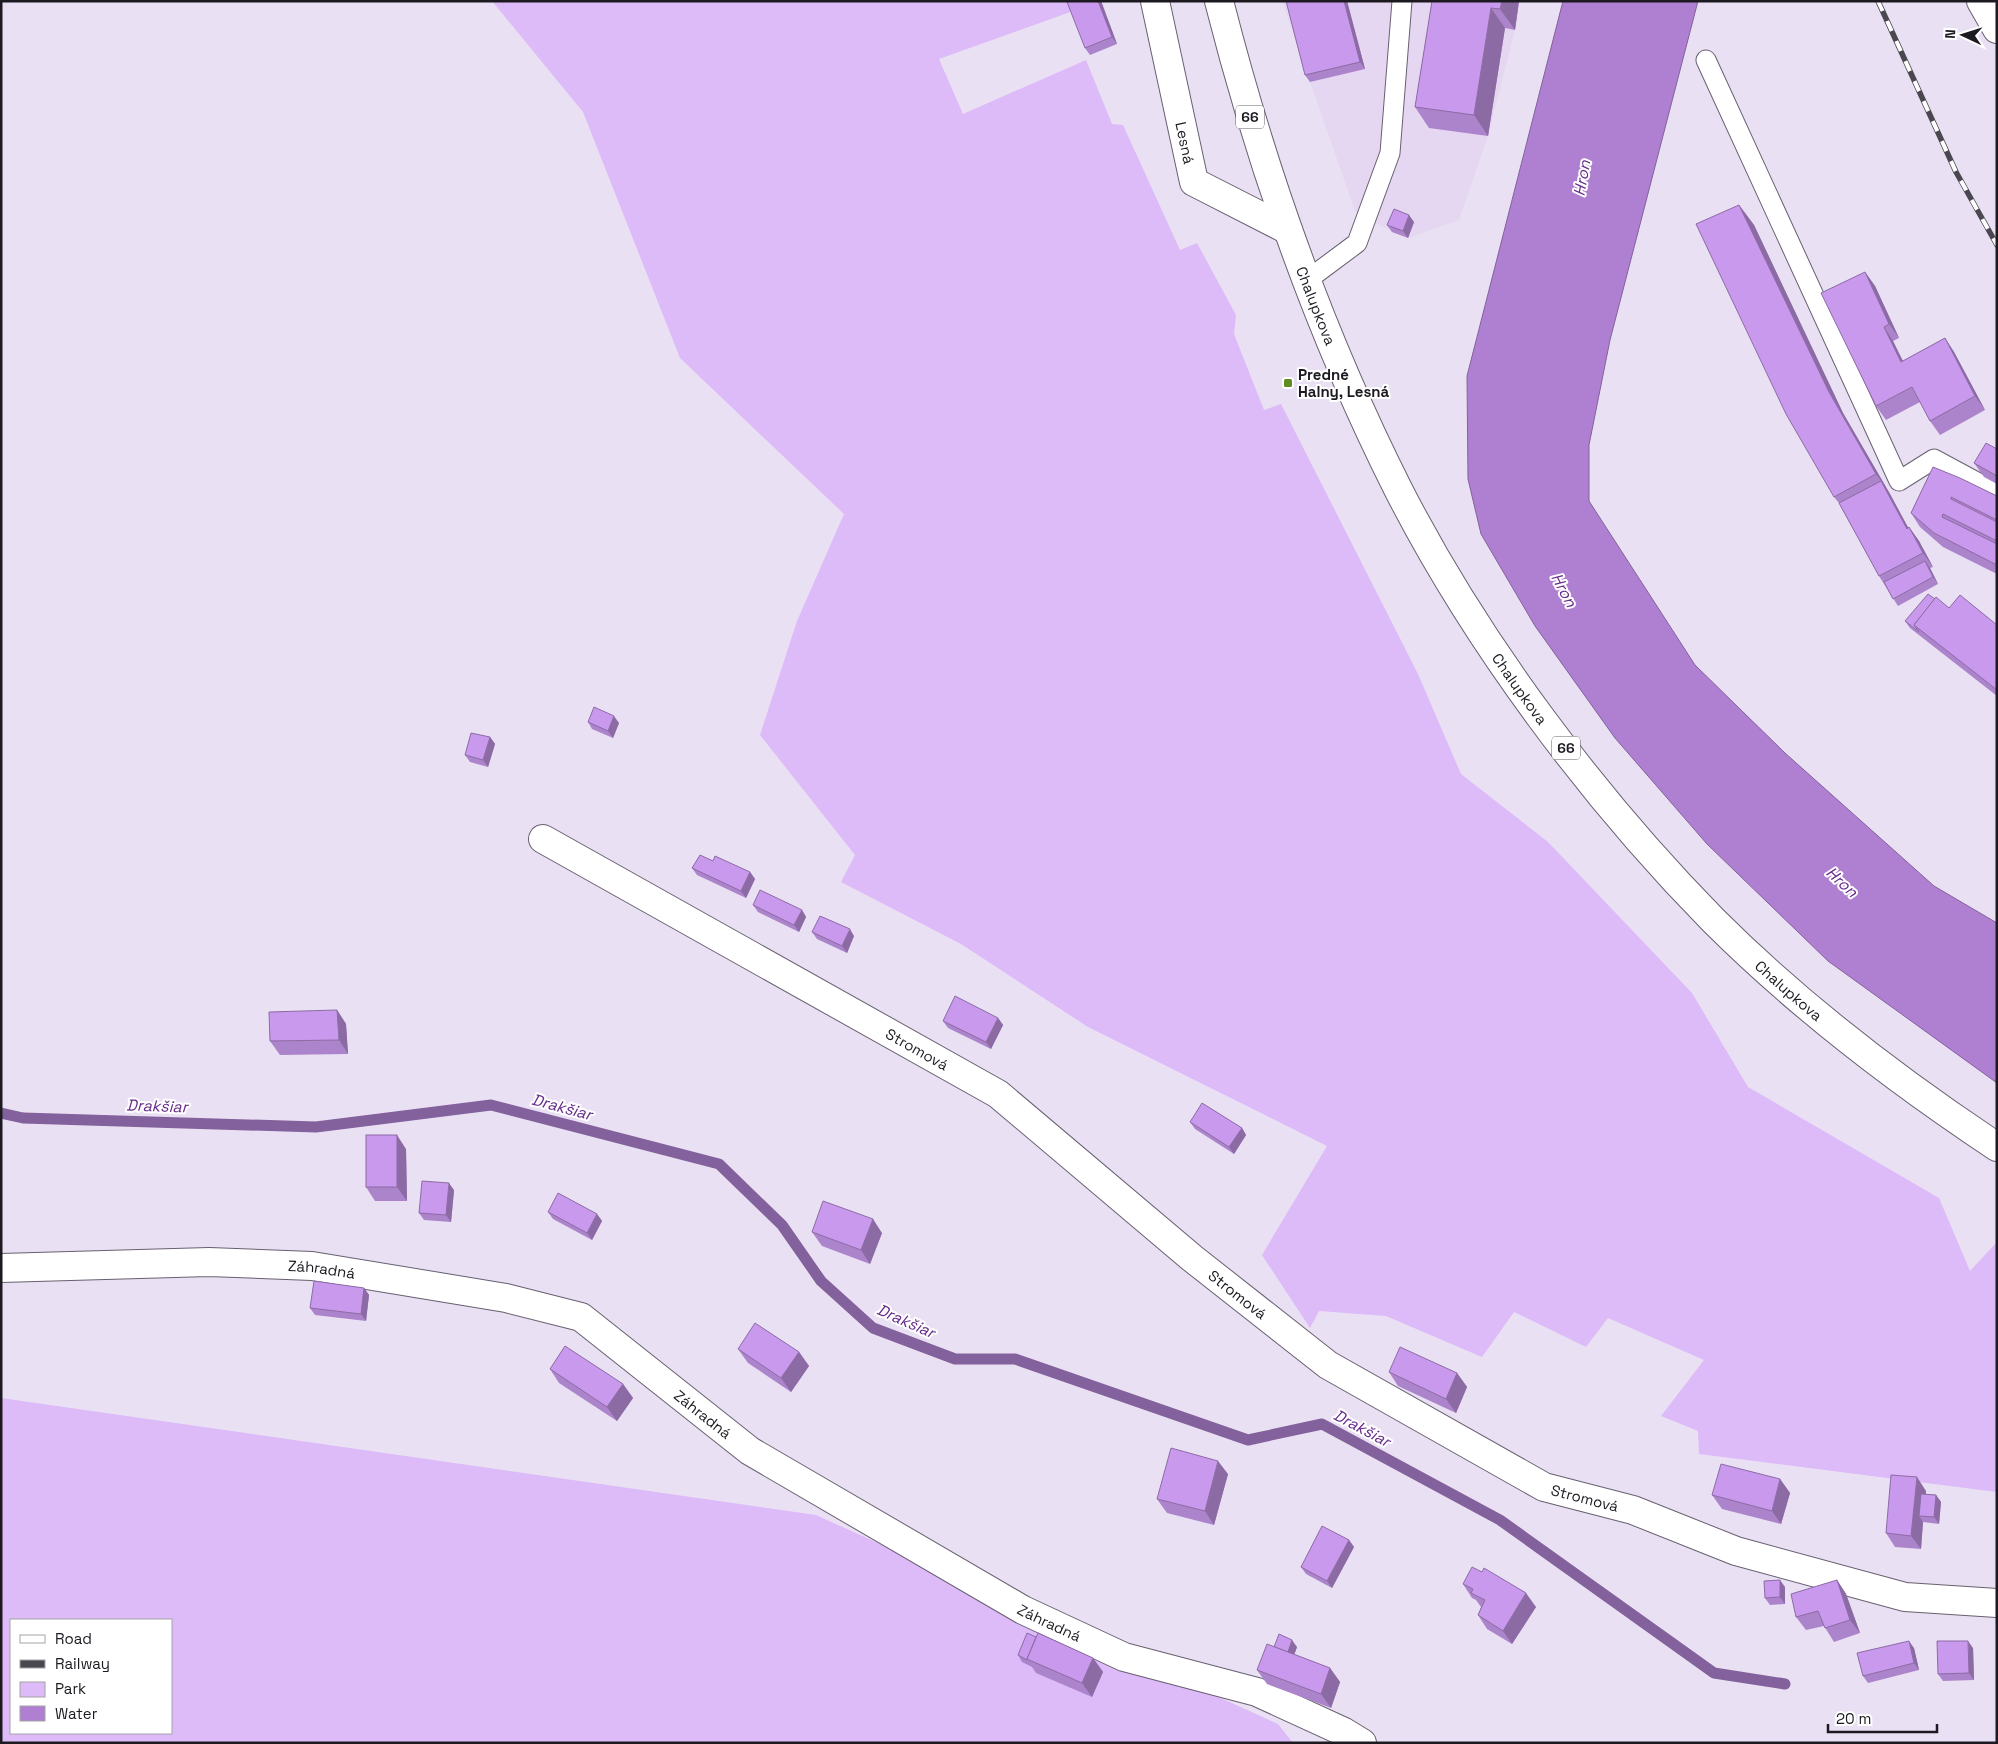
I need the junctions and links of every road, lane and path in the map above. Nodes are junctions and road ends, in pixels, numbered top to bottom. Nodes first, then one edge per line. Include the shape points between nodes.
1 (1155, 1) edge
2 (1219, 1) edge
3 (1402, 1) edge
4 (1981, 1) edge
5 (1997, 29) edge
6 (1706, 60) dead end
7 (1288, 230) junction
8 (1306, 281) junction
9 (1997, 493) edge
10 (543, 839) dead end
11 (1997, 1147) edge
12 (1, 1268) edge
13 (1997, 1603) edge
14 (1362, 1743) edge

1 - 7 street, Lesná via 1194,182
2 - 7 street, 66 via 1261,154
3 - 8 lane via 1390,153 1357,243
4 - 5 street
6 - 9 lane via 1899,482 1934,459
7 - 8 street, Chalupkova / 66
8 - 11 street, Chalupkova / 66 via 1366,422 1400,492 1449,579 1492,648 1600,792 1708,914 1770,973 1817,1015 1931,1103
10 - 13 street, Stromová via 998,1094 1192,1258 1328,1365 1544,1487 1633,1510 1736,1551 1904,1597
12 - 14 street, Záhradná via 209,1262 312,1266 506,1298 581,1317 750,1452 1023,1610 1124,1657 1257,1692

